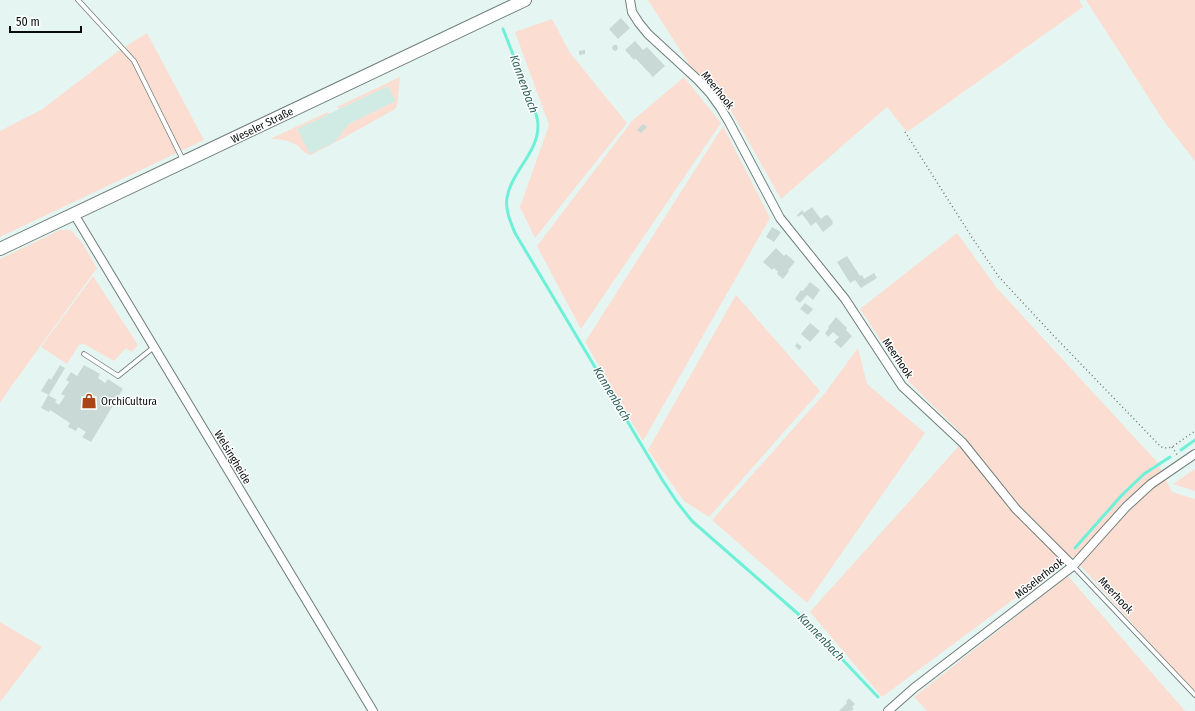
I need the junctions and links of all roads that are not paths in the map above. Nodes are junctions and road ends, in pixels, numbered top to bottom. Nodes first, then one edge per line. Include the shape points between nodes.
1 (78, 0) edge
2 (524, 0) edge
3 (630, 0) edge
4 (184, 162) junction
5 (74, 214) junction
6 (0, 250) edge
7 (154, 347) junction
8 (84, 354) dead end
9 (1195, 454) edge
10 (1073, 566) junction
11 (1195, 695) edge
12 (373, 711) edge
13 (888, 711) edge

1 - 4 lane via 134,61
2 - 4 main road, Weseler Straße
3 - 10 street, Meerhook via 632,12 648,34 698,80 720,107 780,218 845,298 902,386 963,443 1016,509
4 - 5 main road, Weseler Straße
5 - 6 main road, Weseler Straße
5 - 7 street, Welsingheide
7 - 8 lane via 118,376
7 - 12 street, Welsingheide
9 - 10 street, Möselerhook via 1150,484
10 - 11 lane, Meerhook
10 - 13 street, Möselerhook via 914,688

